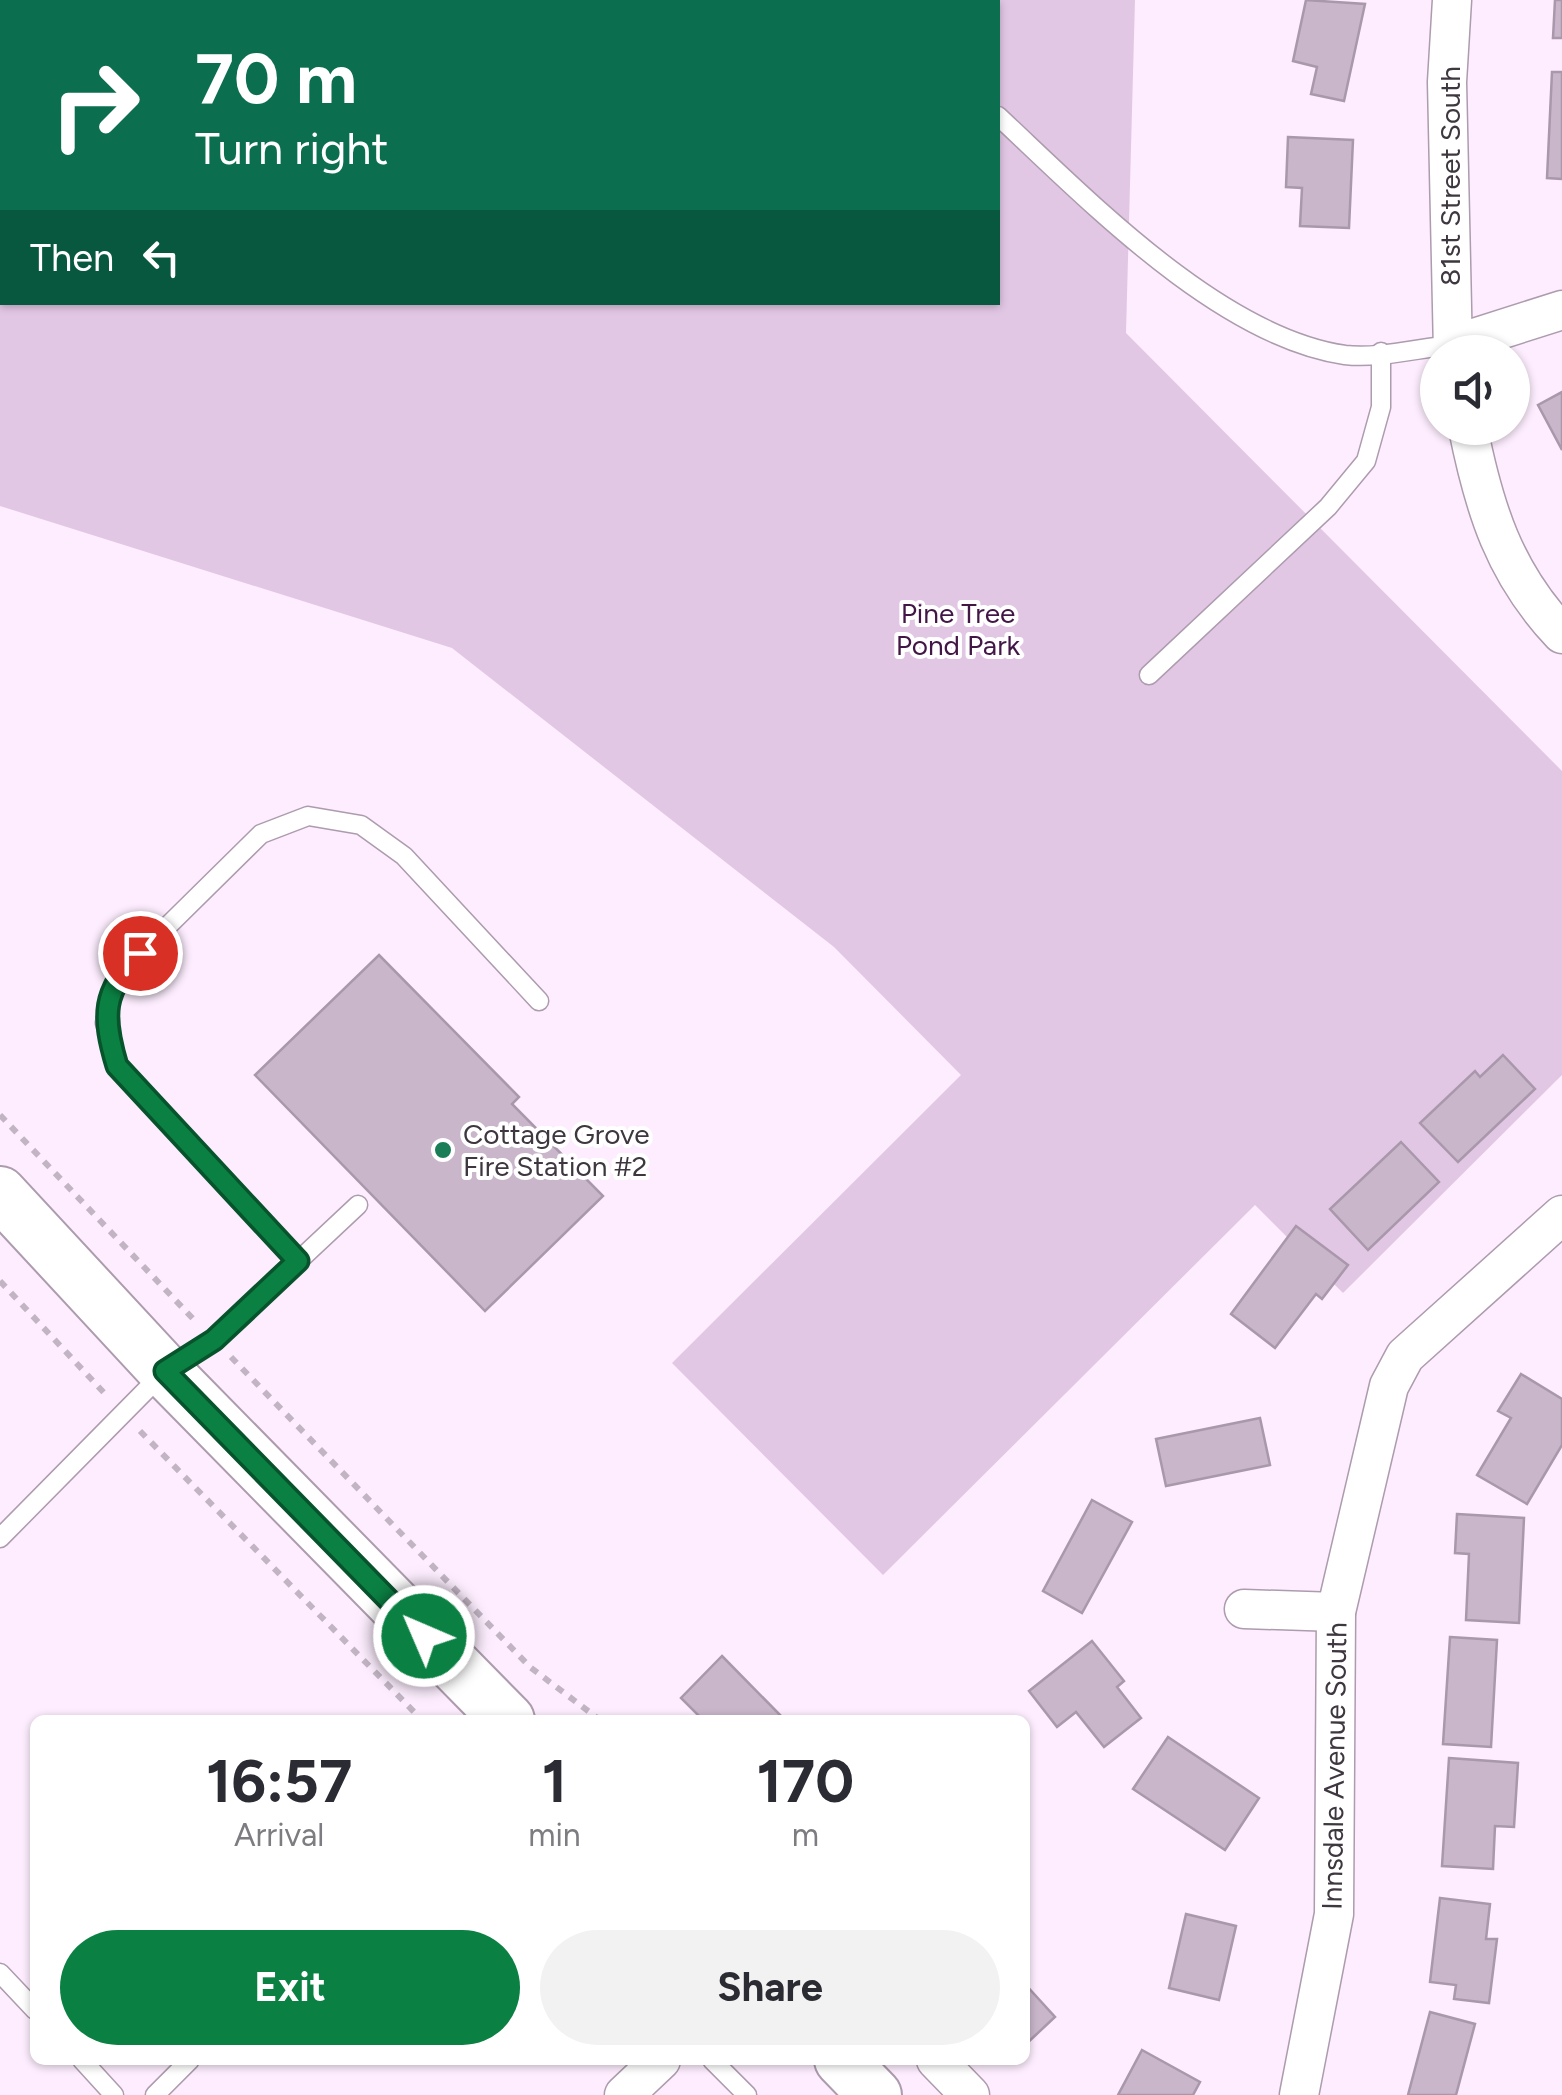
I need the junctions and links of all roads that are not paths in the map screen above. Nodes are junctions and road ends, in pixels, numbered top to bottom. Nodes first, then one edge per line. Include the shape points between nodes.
1 (1452, 0) edge
2 (1000, 118) edge
3 (1562, 310) edge
4 (1452, 335) edge
5 (1491, 335) edge
6 (1420, 350) edge
7 (1381, 352) junction
8 (1472, 445) edge
9 (1562, 634) edge
10 (1149, 675) dead end
11 (539, 1001) dead end
12 (0, 1193) edge
13 (358, 1205) dead end
14 (1562, 1215) edge
15 (298, 1261) junction
16 (165, 1371) junction
17 (0, 1538) edge
18 (1244, 1608) dead end
19 (1336, 1612) junction
20 (497, 1715) edge
21 (0, 1973) edge
22 (30, 2005) edge
23 (87, 2065) edge
24 (185, 2065) edge
25 (657, 2065) edge
26 (717, 2065) edge
27 (846, 2065) edge
28 (941, 2065) edge
29 (114, 2095) edge
30 (154, 2095) edge
31 (624, 2095) edge
32 (747, 2095) edge
33 (875, 2095) edge
34 (970, 2095) edge
35 (1300, 2095) edge

1 - 4 street, 81st Street South
2 - 7 lane via 1120,229 1234,314 1348,355
3 - 5 street
6 - 7 lane
7 - 10 lane via 1381,407 1366,461 1328,508
8 - 9 street via 1484,504 1503,548 1536,606
11 - 15 lane via 404,856 361,825 308,816 261,834 116,977 105,1023 117,1066
12 - 16 main road
13 - 15 lane
14 - 19 street, Innsdale Avenue South via 1406,1356 1389,1386
15 - 16 lane via 214,1340
16 - 17 lane
16 - 20 main road
18 - 19 street
19 - 35 street, Innsdale Avenue South via 1334,1914
21 - 22 lane
23 - 29 lane
24 - 30 lane
25 - 31 street
26 - 32 lane
27 - 33 main road
28 - 34 street

